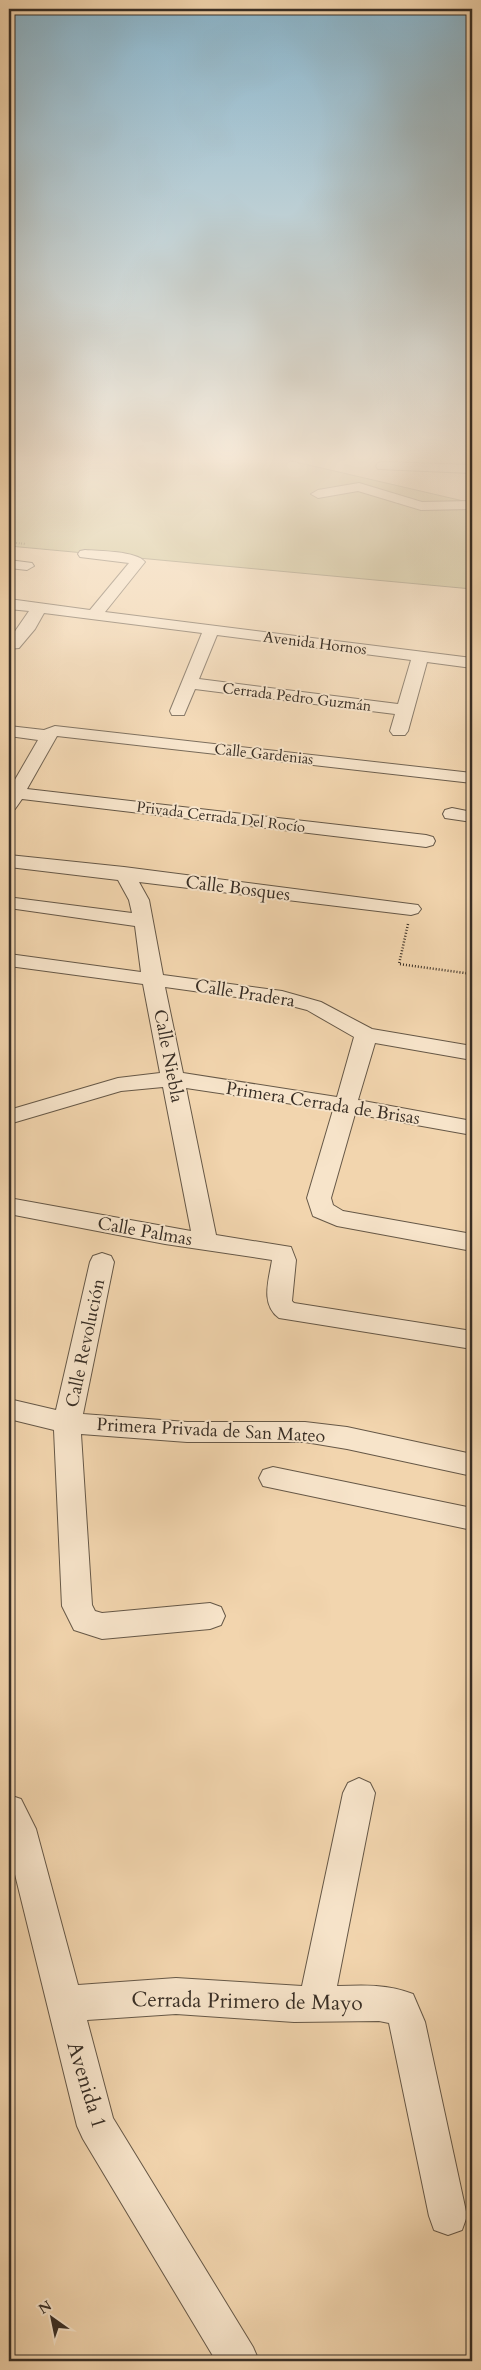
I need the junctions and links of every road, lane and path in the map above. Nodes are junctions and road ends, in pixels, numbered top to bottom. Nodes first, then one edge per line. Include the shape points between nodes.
1 (131, 571) edge
2 (9, 604) edge
3 (39, 608) junction
4 (94, 615) junction
5 (9, 623) edge
6 (29, 626) junction
7 (211, 630) junction
8 (13, 645) dead end
9 (420, 657) junction
10 (472, 663) edge
11 (190, 683) junction
12 (405, 710) junction
13 (178, 711) dead end
14 (9, 731) edge
15 (398, 731) dead end
16 (52, 734) junction
17 (472, 778) edge
18 (13, 799) edge
19 (452, 814) dead end
20 (472, 817) edge
21 (426, 840) dead end
22 (9, 861) edge
23 (124, 873) junction
24 (15, 904) dead end
25 (411, 909) joint
26 (144, 921) junction
27 (9, 960) edge
28 (472, 974) edge
29 (154, 980) junction
30 (366, 1035) junction
31 (472, 1054) edge
32 (174, 1079) junction
33 (345, 1105) junction
34 (9, 1117) edge
35 (472, 1128) edge
36 (9, 1206) edge
37 (205, 1242) junction
38 (472, 1242) edge
39 (102, 1262) dead end
40 (472, 1340) edge
41 (9, 1409) edge
42 (67, 1423) junction
43 (472, 1465) edge
44 (273, 1478) dead end
45 (472, 1519) edge
46 (210, 1616) dead end
47 (359, 1793) dead end
48 (9, 1810) edge
49 (316, 2003) junction
50 (65, 2004) junction
51 (448, 2216) dead end
52 (239, 2361) edge

1 - 4 street
2 - 3 street, Avenida Hornos
3 - 4 street, Avenida Hornos
3 - 6 street
4 - 7 street, Avenida Hornos
5 - 6 street
6 - 8 street
7 - 9 street, Avenida Hornos
7 - 11 street
9 - 10 street, Avenida Hornos
9 - 12 street
11 - 12 street, Cerrada Pedro Guzmán
11 - 13 street
12 - 15 street
14 - 16 street, Calle Gardenias
16 - 17 street, Calle Gardenias
16 - 18 street
18 - 21 street, Privada Cerrada Del Rocío
19 - 20 street
22 - 23 street, Calle Bosques
23 - 25 street, Calle Bosques
23 - 26 street, Calle Niebla via 139,900
24 - 26 street
25 - 28 path via 398,964
26 - 29 street, Calle Niebla
27 - 29 street, Calle Pradera
29 - 30 street, Calle Pradera via 282,997 314,1006
29 - 32 street, Calle Niebla
30 - 31 street, Calle Pradera
30 - 33 street
32 - 33 street, Primera Cerrada de Brisas
32 - 34 street, Primera Cerrada de Brisas via 118,1085
32 - 37 street, Calle Niebla
33 - 35 street, Primera Cerrada de Brisas
33 - 38 street via 319,1198 322,1210 337,1218
36 - 37 street, Calle Palmas
37 - 40 street, Calle Palmas via 282,1253 280,1302 288,1311
39 - 42 street, Calle Revolución
41 - 42 street, Primera Privada de San Mateo
42 - 43 street, Primera Privada de San Mateo via 186,1432 305,1432
42 - 46 street, Calle Revolución via 77,1606 85,1621 102,1626
44 - 45 street
47 - 49 street
48 - 50 street, Avenida 1 via 20,1829
49 - 50 street, Cerrada Primero de Mayo via 176,1996
49 - 51 street, Cerrada Primero de Mayo via 379,2003 400,2007
50 - 52 street, Avenida 1 via 96,2126

